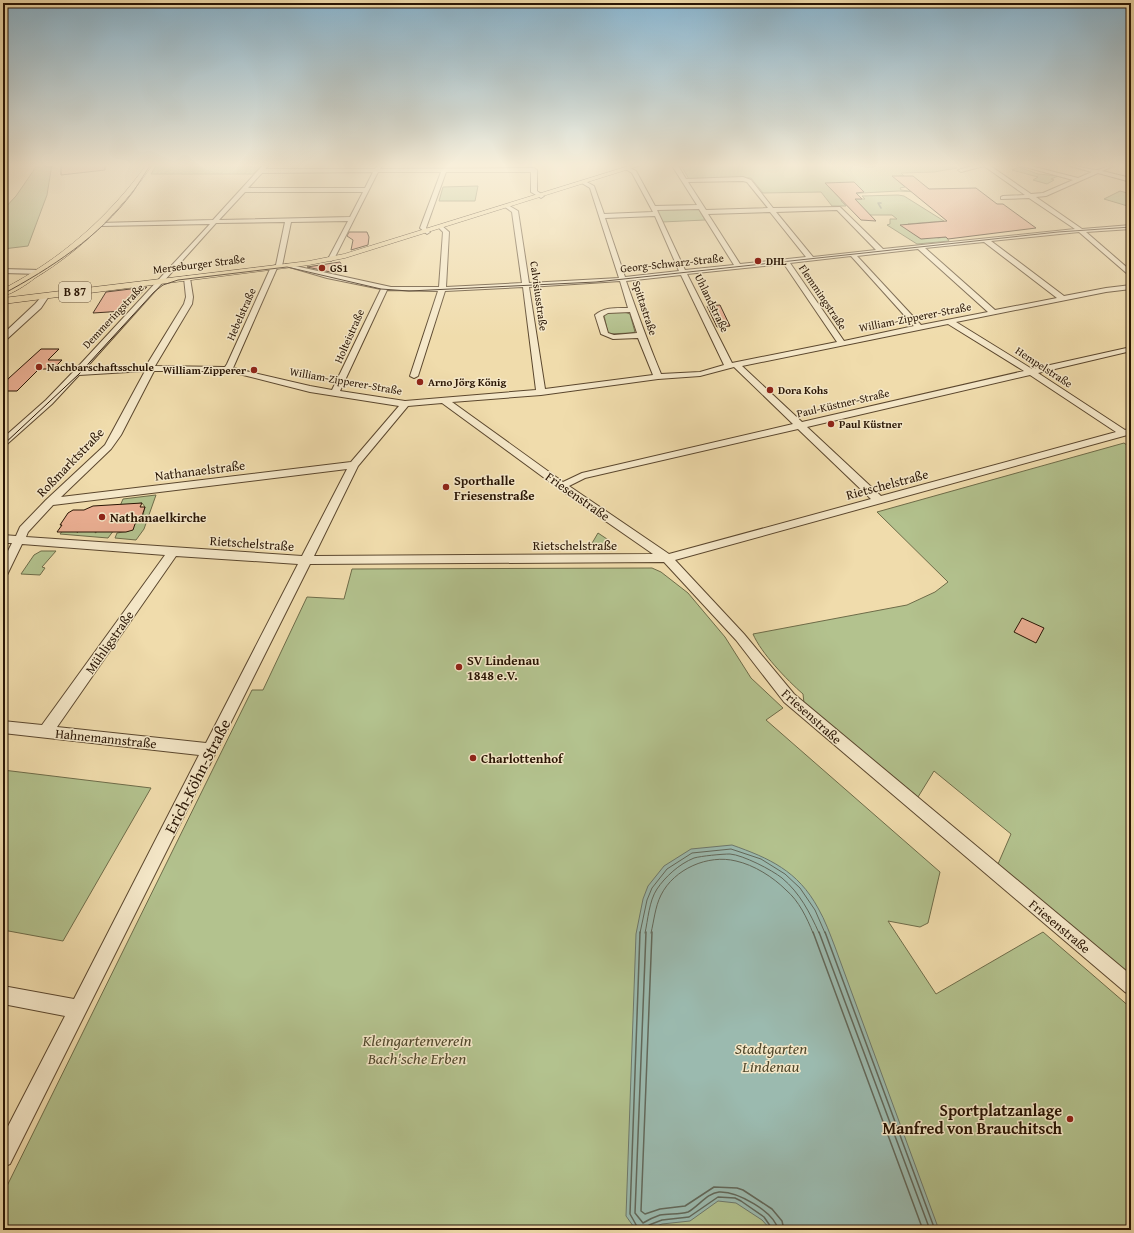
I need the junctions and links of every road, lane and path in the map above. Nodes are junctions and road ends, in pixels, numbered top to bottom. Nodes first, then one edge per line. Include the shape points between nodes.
1 (216, 221) edge
2 (103, 222) edge
3 (195, 222) edge
4 (288, 222) edge
5 (350, 222) edge
6 (426, 222) edge
7 (463, 222) edge
8 (517, 222) edge
9 (604, 222) edge
10 (660, 222) edge
11 (710, 222) edge
12 (781, 222) edge
13 (852, 222) edge
14 (1068, 222) edge
15 (101, 224) junction
16 (441, 227) junction
17 (1129, 228) edge
18 (1080, 230) junction
19 (427, 232) junction
20 (986, 240) junction
21 (920, 247) junction
22 (881, 251) junction
23 (853, 255) junction
24 (331, 259) junction
25 (812, 259) junction
26 (786, 262) junction
27 (288, 266) junction
28 (277, 267) junction
29 (738, 267) junction
30 (3, 271) edge
31 (40, 272) junction
32 (683, 273) junction
33 (1131, 275) edge
34 (165, 278) junction
35 (624, 279) junction
36 (186, 280) junction
37 (1131, 282) edge
38 (526, 285) junction
39 (1131, 287) edge
40 (385, 288) junction
41 (442, 289) junction
42 (1106, 290) junction
43 (4, 293) edge
44 (45, 296) junction
45 (16, 299) junction
46 (1063, 299) junction
47 (3, 301) edge
48 (634, 310) junction
49 (994, 313) junction
50 (950, 322) junction
51 (920, 328) junction
52 (641, 335) junction
53 (3, 338) edge
54 (842, 344) junction
55 (1131, 348) edge
56 (732, 366) junction
57 (150, 368) junction
58 (227, 369) junction
59 (1031, 372) junction
60 (77, 373) junction
61 (414, 376) dead end
62 (658, 377) junction
63 (541, 392) junction
64 (335, 393) junction
65 (473, 398) junction
66 (444, 401) junction
67 (405, 404) junction
68 (462, 414) junction
69 (801, 426) junction
70 (1128, 432) edge
71 (3, 443) edge
72 (354, 465) junction
73 (562, 486) junction
74 (880, 501) junction
75 (50, 502) junction
76 (3, 539) edge
77 (18, 540) junction
78 (174, 552) junction
79 (667, 558) junction
80 (305, 560) junction
81 (3, 572) edge
82 (3, 727) edge
83 (45, 732) junction
84 (210, 750) junction
85 (1131, 986) edge
86 (3, 995) edge
87 (78, 1010) junction
88 (3, 1157) edge

1 - 34 street, Demmeringstraße
2 - 15 main road
3 - 15 street
4 - 28 street, Hebelstraße
5 - 24 street
6 - 19 street via 424,228
7 - 16 main road, Merseburger Straße / B 87
8 - 38 street, Calvisiusstraße
9 - 35 street, Spittastraße
10 - 32 street, Uhlandstraße
11 - 29 street
12 - 25 street
13 - 22 street
14 - 18 street
15 - 31 main road
16 - 19 main road, Merseburger Straße / B 87
16 - 41 street via 446,232
17 - 18 street, Georg-Schwarz-Straße
18 - 20 street, Georg-Schwarz-Straße
18 - 33 street
19 - 24 main road, Merseburger Straße / B 87 via 374,249
20 - 21 street, Georg-Schwarz-Straße
20 - 46 street
21 - 22 street, Georg-Schwarz-Straße
21 - 49 street
22 - 23 street, Georg-Schwarz-Straße
23 - 25 street, Georg-Schwarz-Straße
23 - 51 street
24 - 27 main road, Merseburger Straße / B 87
25 - 26 street, Georg-Schwarz-Straße
26 - 29 street, Georg-Schwarz-Straße
26 - 54 street, Flemmingstraße
27 - 28 main road, Merseburger Straße / B 87
27 - 40 street, Georg-Schwarz-Straße
28 - 36 main road, Merseburger Straße / B 87
28 - 58 street, Hebelstraße
29 - 32 street, Georg-Schwarz-Straße
30 - 31 street
31 - 43 main road
32 - 35 street, Georg-Schwarz-Straße
32 - 56 street, Uhlandstraße
34 - 36 main road, Merseburger Straße / B 87
34 - 44 main road, Merseburger Straße / B 87
34 - 60 street, Demmeringstraße
35 - 38 street, Georg-Schwarz-Straße
35 - 48 street, Spittastraße
36 - 57 street, Roßmarktstraße via 190,297 188,304
37 - 42 street, William-Zipperer-Straße
38 - 41 street, Georg-Schwarz-Straße
38 - 63 street, Calvisiusstraße
39 - 42 street, William-Zipperer-Straße
40 - 41 street, Georg-Schwarz-Straße
40 - 64 street, Holteistraße
41 - 61 street
42 - 46 street, William-Zipperer-Straße
43 - 45 main road
44 - 45 main road, Merseburger Straße / B 87
44 - 53 street via 38,306
45 - 47 main road, Merseburger Straße / B 87
46 - 49 street, William-Zipperer-Straße
48 - 52 street, Spittastraße
48 - 52 street via 606,311 599,315 605,334 613,337
49 - 50 street, William-Zipperer-Straße
50 - 51 street, William-Zipperer-Straße
50 - 59 street, Hempelstraße
51 - 54 street, William-Zipperer-Straße
52 - 62 street, Spittastraße
54 - 56 street, William-Zipperer-Straße
55 - 59 street, Paul-Küstner-Straße
56 - 62 street, William-Zipperer-Straße via 692,375
56 - 69 street, Uhlandstraße
57 - 58 street, William-Zipperer-Straße
57 - 60 street, William-Zipperer-Straße
57 - 75 street, Roßmarktstraße via 108,447
58 - 64 street, William-Zipperer-Straße
59 - 69 street, Paul-Küstner-Straße
59 - 70 street, Hempelstraße
60 - 71 street, Demmeringstraße
62 - 63 street, William-Zipperer-Straße
63 - 65 street, William-Zipperer-Straße
64 - 67 street, William-Zipperer-Straße
65 - 66 street, William-Zipperer-Straße
65 - 68 street
66 - 67 street, William-Zipperer-Straße
66 - 68 street, Friesenstraße
67 - 72 street, Erich-Köhn-Straße
68 - 73 street, Friesenstraße
69 - 73 street, Paul-Küstner-Straße via 582,476
69 - 74 street, Uhlandstraße
70 - 74 street, Rietschelstraße
72 - 75 street, Nathanaelstraße
72 - 80 street, Erich-Köhn-Straße
73 - 79 street, Friesenstraße
74 - 79 street, Rietschelstraße
75 - 77 street, Roßmarktstraße
76 - 77 street, Rietschelstraße
77 - 78 street, Rietschelstraße
77 - 81 street, Roßmarktstraße
78 - 80 street, Rietschelstraße
78 - 83 street, Mühligstraße
79 - 80 street, Rietschelstraße
79 - 85 street, Friesenstraße via 740,637 789,698
80 - 84 street, Erich-Köhn-Straße
82 - 83 street, Hahnemannstraße
83 - 84 street, Hahnemannstraße
84 - 87 street, Erich-Köhn-Straße
86 - 87 street
87 - 88 street, Erich-Köhn-Straße

